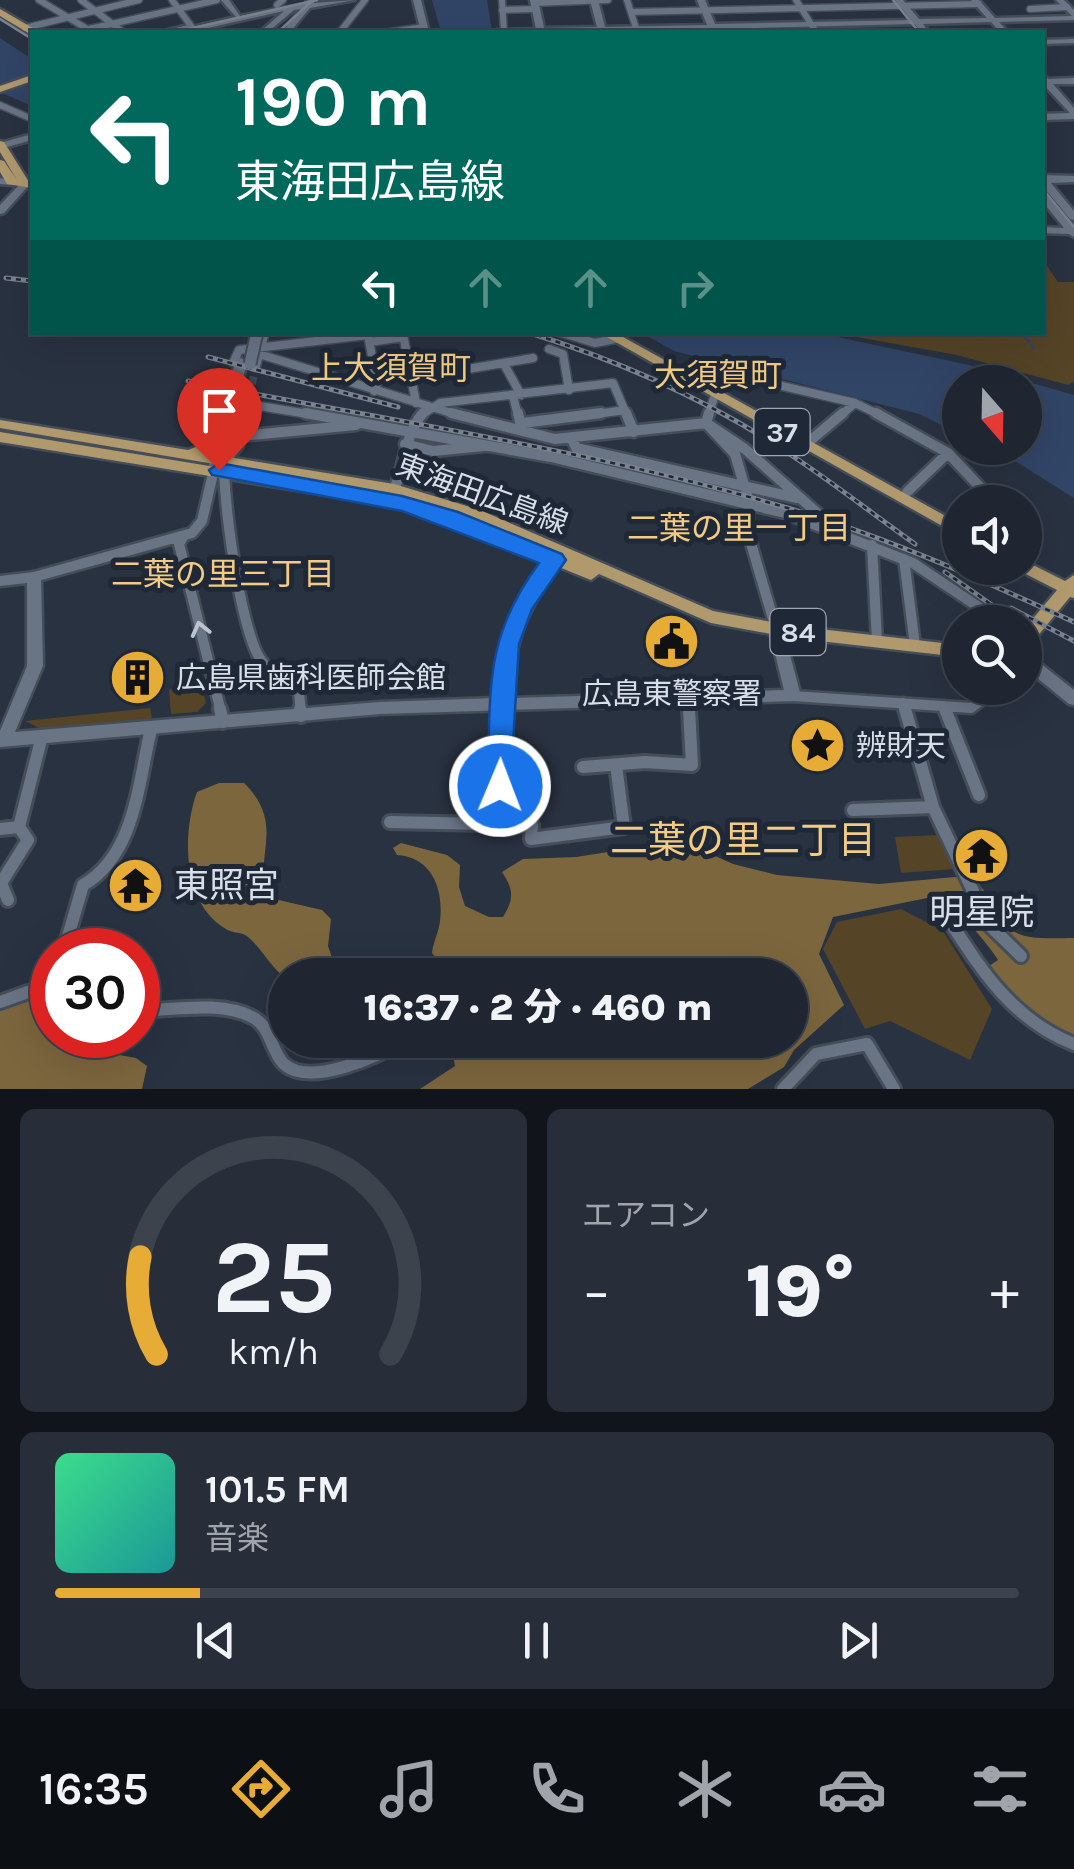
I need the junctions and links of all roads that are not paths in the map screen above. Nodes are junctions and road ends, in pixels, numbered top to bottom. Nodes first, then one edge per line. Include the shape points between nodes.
1 (39, 0) edge
2 (81, 0) edge
3 (138, 0) edge
4 (172, 0) edge
5 (217, 0) edge
6 (225, 0) edge
7 (351, 0) edge
8 (365, 0) edge
9 (418, 0) edge
10 (502, 0) edge
11 (608, 0) edge
12 (627, 0) edge
13 (701, 0) edge
14 (758, 0) edge
15 (796, 0) edge
16 (842, 0) edge
17 (1022, 0) edge
18 (594, 1) edge
19 (294, 2) edge
20 (977, 2) edge
21 (897, 3) edge
22 (944, 3) edge
23 (535, 4) edge
24 (94, 8) junction
25 (801, 8) junction
26 (848, 8) junction
27 (178, 9) junction
28 (1030, 9) junction
29 (502, 10) junction
30 (764, 10) junction
31 (1069, 10) edge
32 (706, 11) junction
33 (0, 12) edge
34 (631, 12) junction
35 (258, 14) junction
36 (65, 15) junction
37 (237, 15) junction
38 (1039, 19) junction
39 (278, 20) junction
40 (993, 20) junction
41 (912, 22) junction
42 (0, 23) edge
43 (115, 24) junction
44 (636, 28) junction
45 (813, 28) edge
46 (210, 29) edge
47 (713, 29) edge
48 (29, 30) edge
49 (89, 30) joint
50 (121, 30) edge
51 (189, 30) edge
52 (266, 30) edge
53 (287, 30) edge
54 (342, 30) edge
55 (424, 30) edge
56 (500, 30) edge
57 (541, 30) edge
58 (601, 30) edge
59 (915, 30) edge
60 (922, 30) edge
61 (1002, 30) edge
62 (30, 42) edge
63 (1045, 42) edge
64 (1074, 42) edge
65 (30, 77) edge
66 (1074, 81) edge
67 (1045, 84) edge
68 (1045, 85) edge
69 (0, 86) edge
70 (0, 105) edge
71 (1074, 116) edge
72 (30, 117) edge
73 (1045, 119) edge
74 (30, 138) edge
75 (0, 146) edge
76 (1, 166) edge
77 (1074, 179) edge
78 (1045, 180) edge
79 (5, 182) edge
80 (1045, 183) edge
81 (29, 185) edge
82 (1045, 197) edge
83 (0, 211) edge
84 (1073, 228) edge
85 (1045, 230) edge
86 (247, 335) edge
87 (260, 335) edge
88 (261, 335) edge
89 (356, 335) edge
90 (368, 335) edge
91 (403, 335) edge
92 (570, 335) edge
93 (613, 335) edge
94 (370, 342) junction
95 (549, 349) dead end
96 (260, 351) junction
97 (236, 356) dead end
98 (534, 358) dead end
99 (504, 364) junction
100 (256, 366) tunnel mouth
101 (692, 372) junction
102 (414, 378) junction
103 (569, 390) junction
104 (717, 390) junction
105 (226, 391) tunnel mouth
106 (374, 391) junction
107 (517, 396) junction
108 (416, 403) junction
109 (855, 403) junction
110 (427, 407) junction
111 (625, 410) junction
112 (367, 422) junction
113 (706, 422) junction
114 (0, 424) edge
115 (520, 427) junction
116 (412, 431) junction
117 (634, 432) junction
118 (0, 437) edge
119 (572, 440) junction
120 (488, 442) junction
121 (808, 442) junction
122 (405, 444) junction
123 (942, 450) edge
124 (224, 451) junction
125 (942, 459) edge
126 (959, 465) edge
127 (978, 485) edge
128 (744, 486) junction
129 (908, 492) junction
130 (391, 494) junction
131 (802, 500) junction
132 (749, 502) junction
133 (942, 511) edge
134 (942, 521) edge
135 (834, 528) junction
136 (181, 540) junction
137 (872, 544) junction
138 (557, 555) junction
139 (904, 559) junction
140 (1042, 567) edge
141 (1042, 574) edge
142 (34, 577) junction
143 (0, 581) edge
144 (1072, 586) edge
145 (976, 605) edge
146 (1042, 620) edge
147 (776, 629) junction
148 (877, 641) junction
149 (915, 646) junction
150 (942, 648) edge
151 (1042, 664) edge
152 (1042, 672) edge
153 (1074, 688) edge
154 (793, 696) junction
155 (1074, 699) edge
156 (690, 700) junction
157 (903, 702) junction
158 (504, 705) junction
159 (978, 705) edge
160 (944, 706) junction
161 (302, 716) junction
162 (223, 722) junction
163 (151, 728) junction
164 (42, 736) junction
165 (1, 743) edge
166 (616, 765) junction
167 (583, 767) dead end
168 (979, 795) dead end
169 (933, 806) junction
170 (854, 810) dead end
171 (390, 822) dead end
172 (500, 823) junction
173 (19, 827) junction
174 (0, 829) edge
175 (8, 900) dead end
176 (943, 912) dead end
177 (70, 928) edge
178 (1021, 956) dead end
179 (30, 992) edge
180 (0, 1002) edge
181 (160, 1011) edge
182 (268, 1036) edge
183 (1074, 1044) edge
184 (280, 1058) edge
185 (377, 1058) edge
186 (783, 1089) edge
187 (894, 1089) edge

1 - 36 street
2 - 24 street
3 - 24 street
4 - 27 street
5 - 27 street
6 - 37 street
7 - 19 street
8 - 54 street
9 - 55 street
10 - 29 street
11 - 18 street
12 - 34 street
13 - 32 street
14 - 30 street
15 - 25 street
16 - 26 street
17 - 28 street
18 - 23 street
18 - 58 street
19 - 35 street
19 - 37 street
19 - 39 street
19 - 53 street
20 - 22 street
20 - 40 street
21 - 22 street
21 - 26 street
21 - 41 street
23 - 29 street
23 - 57 street
24 - 36 street
24 - 43 street
25 - 26 street
25 - 30 street
25 - 45 street
27 - 43 street
27 - 51 street
28 - 31 street
28 - 38 street
29 - 56 street
30 - 32 street
31 - 38 street
32 - 34 street
32 - 47 street
33 - 48 main road
34 - 44 street
35 - 39 street
35 - 46 street
36 - 48 street
36 - 49 street
37 - 51 street
38 - 40 street
39 - 52 street
40 - 41 street
40 - 61 street
41 - 45 street
41 - 59 street
41 - 60 street
42 - 62 main road
43 - 49 street
43 - 50 street
44 - 47 street
44 - 58 street
45 - 47 street
46 - 51 street
63 - 64 street
65 - 69 main road
66 - 67 street
68 - 71 street
70 - 72 street
71 - 73 street
74 - 75 street
75 - 81 main road
76 - 79 main road
77 - 78 street
79 - 81 main road
80 - 84 street
81 - 83 street
82 - 84 street
84 - 85 street
86 - 124 street
87 - 124 street, bridge
88 - 96 street
89 - 96 street
90 - 94 street
91 - 94 street
91 - 102 street
92 - 93 street via 595,343
93 - 101 main road, 37
93 - 104 main road, 37
94 - 106 street
95 - 103 street via 562,354
96 - 97 street
96 - 100 street
96 - 106 street
98 - 99 street
99 - 102 street
99 - 107 street
101 - 104 main road, 37
101 - 109 street via 714,370
102 - 108 street
103 - 107 street
103 - 111 street via 613,383
104 - 113 street
104 - 121 main road, 37
105 - 124 street
106 - 108 street
107 - 110 street
107 - 115 street
108 - 110 street
109 - 121 street
109 - 123 street
110 - 115 street
110 - 116 street
111 - 115 street
111 - 117 street
112 - 116 street
112 - 124 street
112 - 124 street via 248,400
113 - 117 street
113 - 128 street via 735,454
113 - 131 street
114 - 124 main road, 東海田広島線 / 84 via 186,453
115 - 119 street
116 - 120 street
116 - 122 street
117 - 119 street
118 - 124 main road, 東海田広島線 / 84
119 - 128 street via 576,448
120 - 122 street via 434,452
120 - 132 street
121 - 129 main road, 37
121 - 134 main road, 37
122 - 130 street via 401,478
124 - 130 main road, 東海田広島線 / 84
124 - 136 street via 200,526
124 - 161 street via 225,508 252,642 269,671 299,692
125 - 129 street
126 - 127 street
128 - 131 street
128 - 132 street
129 - 133 main road, 37
130 - 138 main road, 東海田広島線 / 84 via 475,514
131 - 135 street
132 - 135 street
132 - 147 street via 748,532
135 - 137 street
136 - 142 street
162 -> 136 street
137 - 139 street
137 - 148 street
138 - 147 main road, 東海田広島線 / 84 via 711,617
138 - 158 street via 514,622
139 - 145 street
139 - 149 street
140 - 144 main road
141 - 144 main road
142 - 143 street
142 - 165 street via 35,666
144 - 146 main road
147 - 148 main road, 東海田広島線 / 84
147 - 154 street
148 - 149 main road, 東海田広島線 / 84
149 - 150 main road, 東海田広島線 / 84
151 - 153 street
152 - 155 street
154 - 156 street
154 - 157 street
156 - 158 street
156 - 166 street via 692,765
157 - 160 street
157 - 169 street
158 - 161 street
158 - 172 street
159 - 160 street
160 - 168 street
161 - 162 street
162 - 163 street
163 - 164 street
163 - 177 street via 122,848 102,874 83,885
164 - 165 street
164 - 173 street
166 - 167 street
166 - 172 street via 624,827 531,840 532,825
169 - 170 street
169 - 178 street via 977,913
171 - 172 street
173 - 174 street
173 - 175 street via 28,840 1,883
176 - 183 street via 1017,1014 1042,1033
179 - 180 street
181 - 182 street via 230,1011 260,1022
184 - 185 street via 301,1076
186 - 187 street via 800,1079 808,1059 828,1048 867,1044

